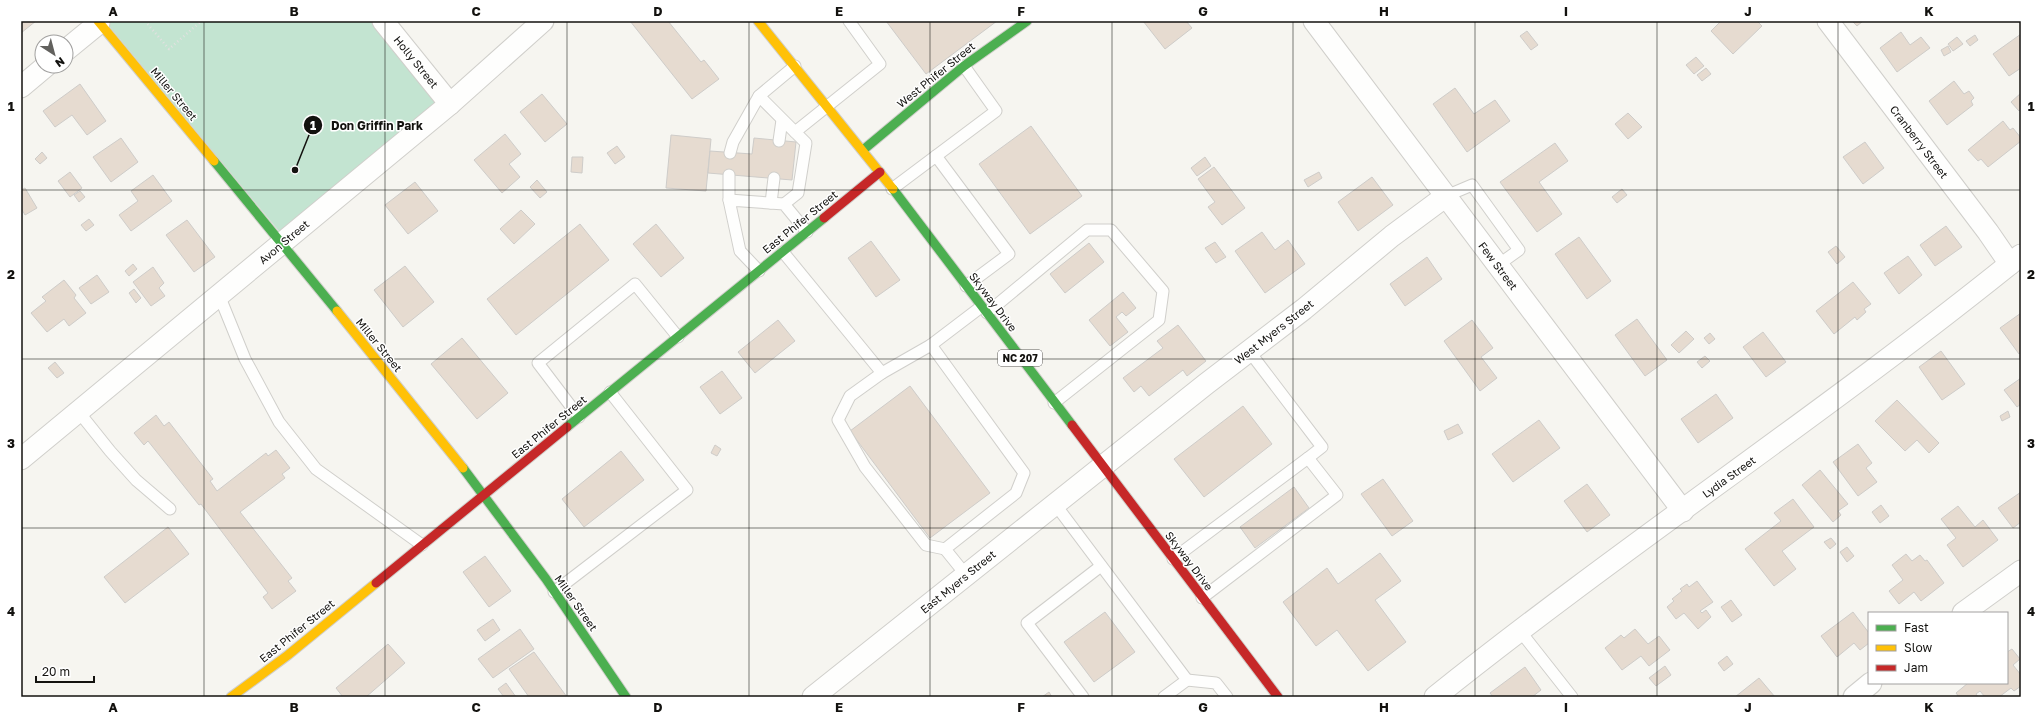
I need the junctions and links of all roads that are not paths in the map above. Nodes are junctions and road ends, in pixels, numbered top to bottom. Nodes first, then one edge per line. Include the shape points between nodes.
1 (383, 21) edge
2 (543, 21) edge
3 (758, 21) edge
4 (849, 21) edge
5 (1314, 21) edge
6 (1828, 21) edge
7 (98, 22) edge
8 (1024, 22) edge
9 (74, 43) edge
10 (795, 66) junction
11 (964, 66) junction
12 (36, 74) edge
13 (21, 86) edge
14 (759, 96) junction
15 (450, 104) junction
16 (826, 105) junction
17 (782, 120) junction
18 (795, 132) junction
19 (779, 141) dead end
20 (863, 150) junction
21 (730, 152) dead end
22 (936, 156) junction
23 (880, 172) junction
24 (729, 175) dead end
25 (774, 178) dead end
26 (892, 189) junction
27 (1446, 196) junction
28 (729, 200) junction
29 (771, 203) junction
30 (784, 204) junction
31 (807, 232) junction
32 (282, 243) junction
33 (782, 252) junction
34 (2016, 259) edge
35 (1498, 265) junction
36 (759, 271) junction
37 (966, 286) junction
38 (219, 295) junction
39 (984, 310) junction
40 (678, 337) junction
41 (931, 345) junction
42 (1249, 351) junction
43 (882, 373) junction
44 (610, 392) junction
45 (1054, 403) junction
46 (78, 411) junction
47 (579, 417) junction
48 (1308, 458) junction
49 (21, 459) edge
50 (1102, 467) junction
51 (483, 495) junction
52 (1055, 504) junction
53 (170, 509) dead end
54 (1683, 511) junction
55 (422, 545) junction
56 (945, 549) junction
57 (1173, 560) junction
58 (1101, 566) junction
59 (2021, 571) edge
60 (966, 575) junction
61 (554, 592) junction
62 (1202, 598) junction
63 (1963, 612) edge
64 (1520, 631) junction
65 (1187, 680) junction
66 (1870, 684) edge
67 (1439, 695) edge
68 (230, 697) edge
69 (626, 697) edge
70 (813, 697) edge
71 (1083, 697) edge
72 (1164, 697) edge
73 (1227, 697) edge
74 (1278, 697) edge
75 (1572, 697) edge
76 (1854, 697) edge

1 - 15 street, Holly Street
2 - 15 street, Avon Street
3 - 10 street, Skyway Drive / NC 207
4 - 16 lane via 880,64
5 - 27 street, Few Street
6 - 34 street, Cranberry Street via 1988,232
7 - 9 street
7 - 32 street, Miller Street
8 - 11 street, West Phifer Street
10 - 14 lane
10 - 16 street, Skyway Drive / NC 207
11 - 20 street, West Phifer Street
11 - 22 lane via 996,111
12 - 13 street
14 - 17 lane
14 - 21 lane
15 - 32 street, Avon Street
16 - 18 lane
16 - 20 street, Skyway Drive / NC 207
17 - 18 lane
17 - 19 lane
18 - 30 lane via 806,144 798,193
20 - 23 street, Skyway Drive / NC 207
22 - 26 lane
22 - 37 lane via 1009,254
23 - 26 street, Skyway Drive / NC 207
23 - 31 street, East Phifer Street
24 - 28 lane
25 - 29 lane
26 - 37 street, Skyway Drive / NC 207
27 - 35 street, Few Street
27 - 35 lane via 1472,185 1519,250
27 - 42 street, West Myers Street
28 - 29 lane
28 - 36 lane via 740,251
29 - 30 lane
30 - 31 lane
31 - 33 street, East Phifer Street
32 - 38 street, Avon Street
32 - 51 street, Miller Street
33 - 36 street, East Phifer Street
33 - 43 lane
34 - 54 street, Lydia Street via 1861,381
35 - 54 street, Few Street
36 - 40 street, East Phifer Street
37 - 39 street, Skyway Drive / NC 207
38 - 46 street, Avon Street
38 - 55 lane via 245,359 279,422 316,469
39 - 41 lane
39 - 45 street, Skyway Drive / NC 207
39 - 45 lane via 1087,230 1111,230 1163,291 1159,320
40 - 44 street, East Phifer Street
40 - 47 lane via 636,284 538,363
41 - 43 lane
41 - 56 lane via 1024,473 1016,493
42 - 48 lane via 1322,447
42 - 50 street, West Myers Street
43 - 56 lane via 850,396 838,420 865,468 926,545
44 - 47 street, East Phifer Street
44 - 61 lane via 687,490
45 - 50 street, Skyway Drive / NC 207
46 - 49 street, Avon Street
46 - 53 lane via 136,480
47 - 51 street, East Phifer Street
48 - 57 lane
48 - 62 lane via 1337,495
50 - 52 street, East Myers Street
50 - 57 street, Skyway Drive / NC 207
51 - 55 street, East Phifer Street
51 - 61 street, Miller Street
52 - 58 lane
52 - 60 street, East Myers Street
54 - 64 street, Lydia Street
55 - 68 street, East Phifer Street via 288,654
56 - 60 lane
57 - 62 street, Skyway Drive / NC 207
58 - 65 lane
58 - 71 lane via 1027,623
59 - 63 street
60 - 70 street, East Myers Street
61 - 69 street, Miller Street
62 - 74 street, Skyway Drive / NC 207
64 - 67 street, Lydia Street
64 - 75 lane
65 - 72 lane
65 - 73 lane via 1216,683
66 - 76 street

